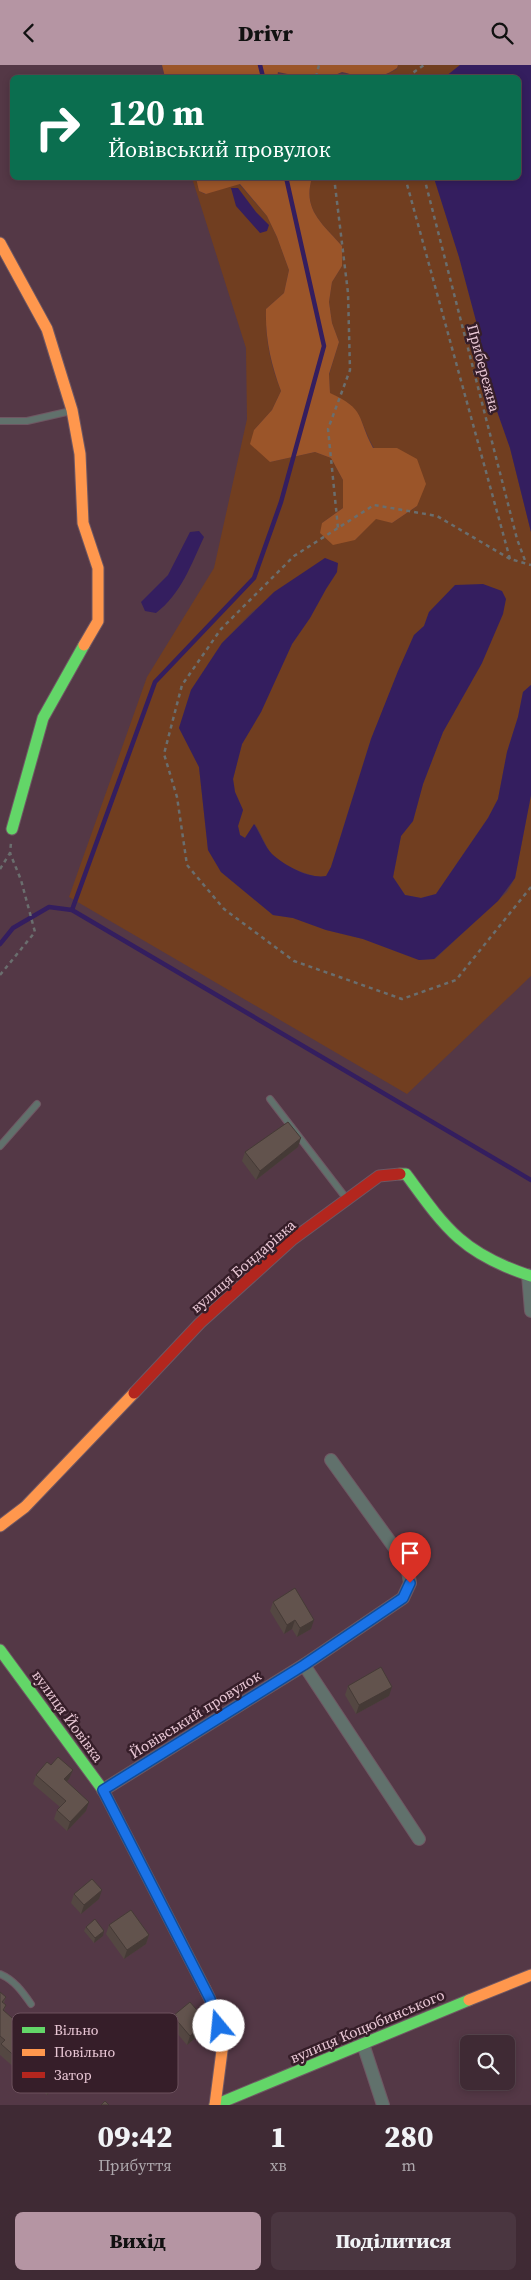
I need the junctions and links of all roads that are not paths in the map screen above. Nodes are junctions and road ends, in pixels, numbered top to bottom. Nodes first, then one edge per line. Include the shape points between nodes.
1 (0, 243) edge
2 (72, 410) junction
3 (0, 421) edge
4 (12, 829) dead end
5 (270, 1099) dead end
6 (36, 1104) dead end
7 (0, 1146) edge
8 (346, 1199) junction
9 (529, 1276) edge
10 (531, 1311) edge
11 (331, 1460) dead end
12 (0, 1526) edge
13 (0, 1650) edge
14 (304, 1665) junction
15 (103, 1790) junction
16 (419, 1839) dead end
17 (0, 1974) edge
18 (531, 1975) edge
19 (31, 2004) dead end
20 (362, 2044) junction
21 (215, 2105) edge
22 (383, 2105) edge

1 - 2 street via 47,329
2 - 3 lane via 27,421
2 - 4 street via 80,454 84,523 98,568 98,621 43,718
5 - 8 lane
6 - 7 lane
8 - 9 street, вулиця Бондарівка via 379,1176 406,1174 440,1221 462,1242 498,1265
8 - 12 street, вулиця Бондарівка via 294,1239 200,1323 24,1507
9 - 10 street
11 - 14 street, Йовівський провулок via 407,1565 410,1583 403,1598
13 - 15 street, вулиця Йовівка
14 - 15 street, Йовівський провулок
14 - 16 street
15 - 21 street, вулиця Йовівка via 210,1999 223,2043
17 - 19 lane via 8,1977
18 - 20 street, вулиця Коцюбинського
20 - 21 street, вулиця Коцюбинського
20 - 22 street

